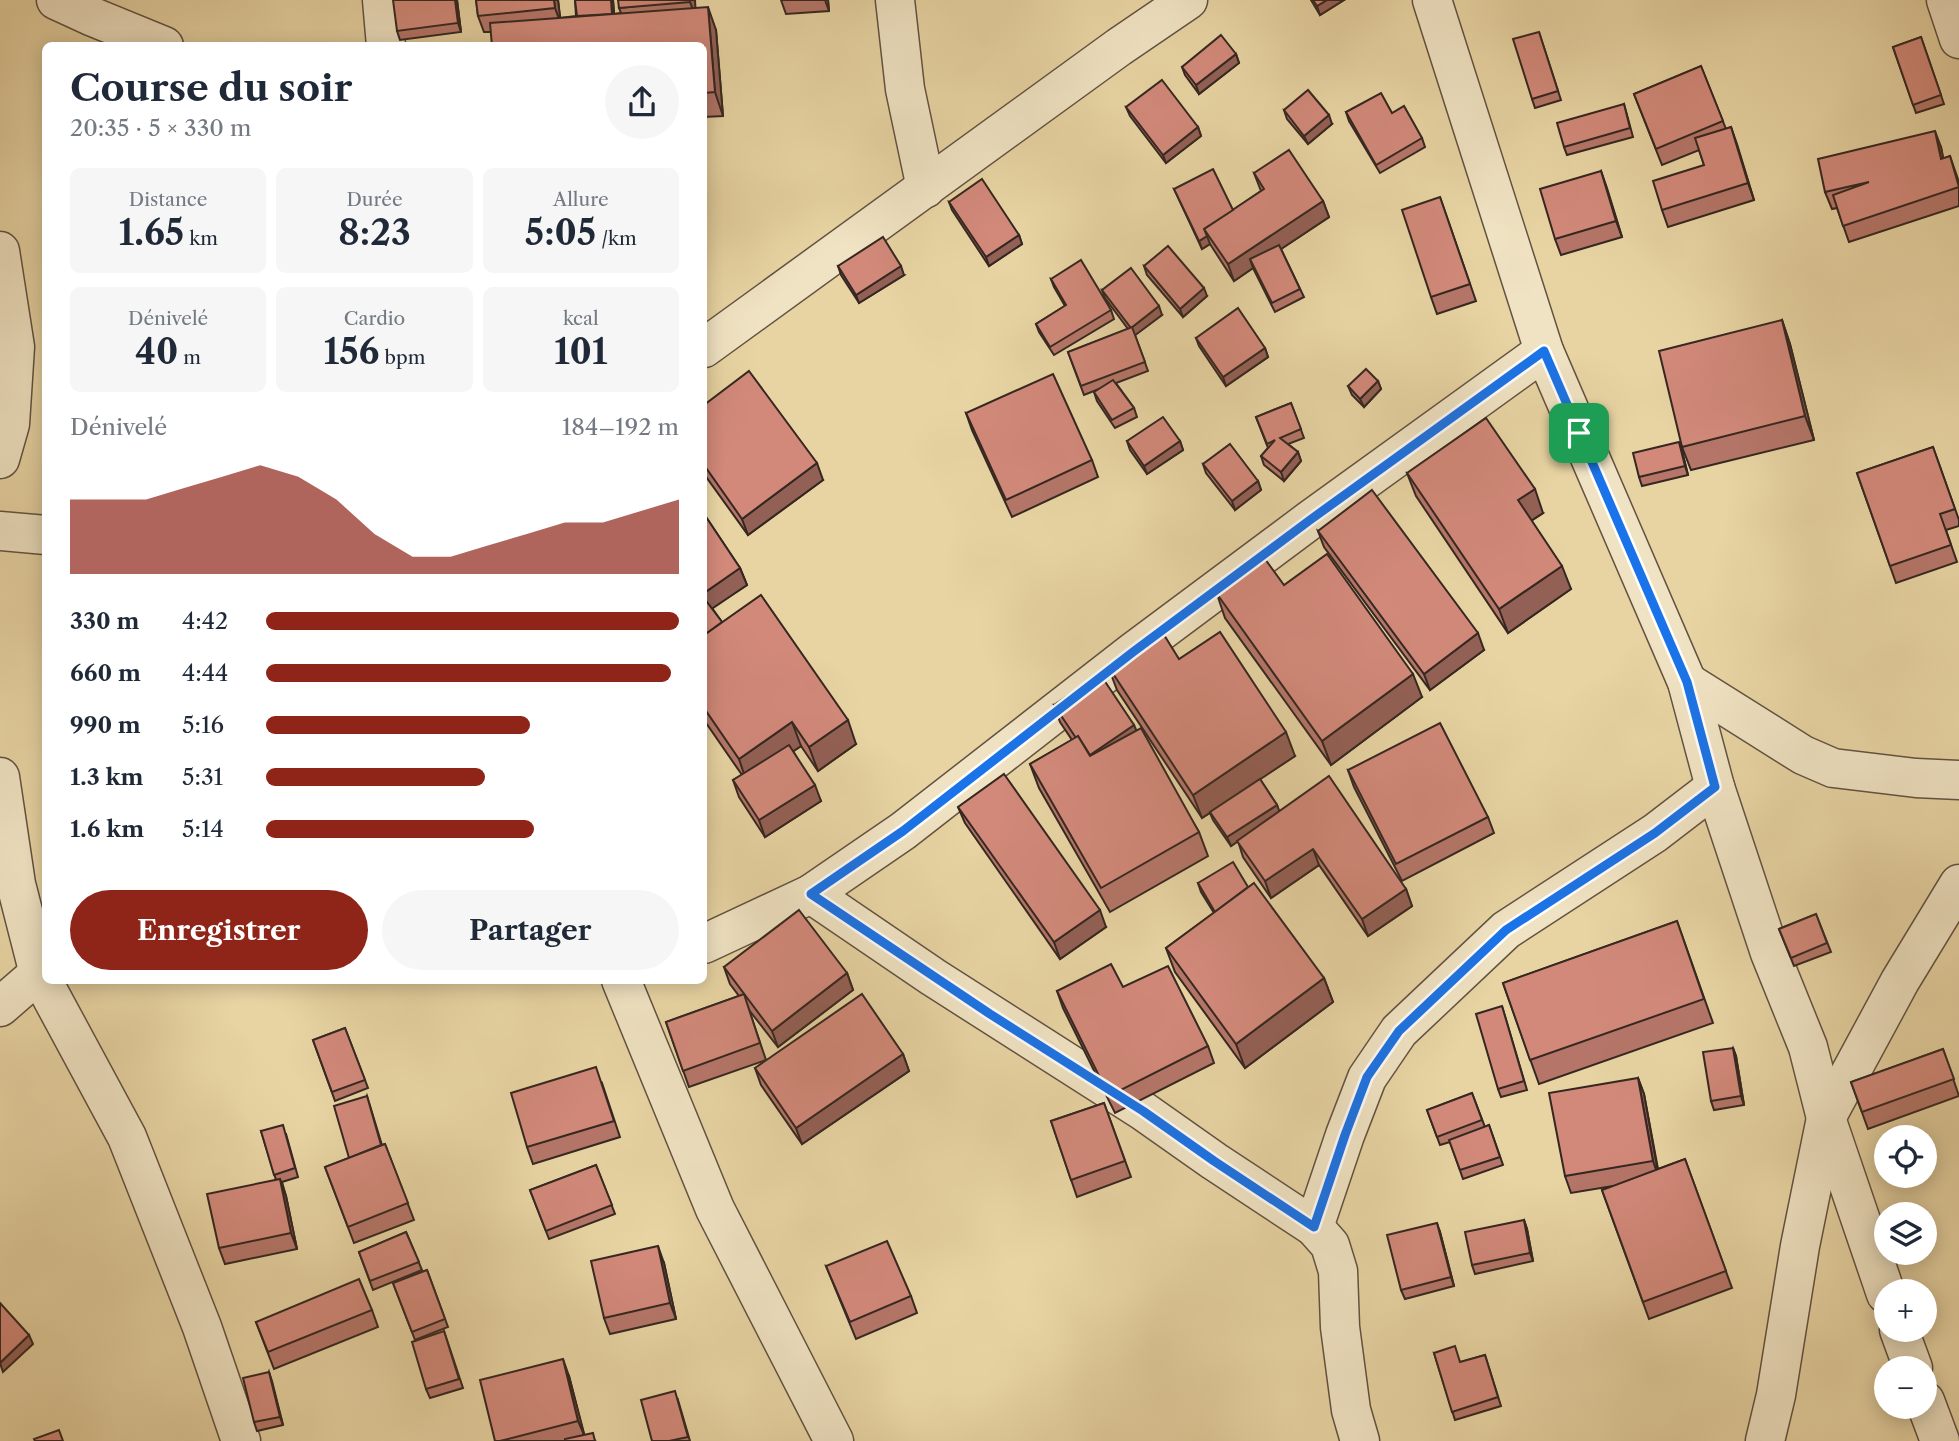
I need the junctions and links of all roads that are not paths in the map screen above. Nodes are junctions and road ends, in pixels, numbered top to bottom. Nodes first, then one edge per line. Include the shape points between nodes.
1 (56, 0) edge
2 (382, 0) edge
3 (895, 0) edge
4 (1188, 0) edge
5 (1432, 0) edge
6 (1946, 0) edge
7 (1959, 39) edge
8 (154, 42) edge
9 (386, 42) edge
10 (926, 187) junction
11 (0, 251) edge
12 (707, 346) edge
13 (1544, 351) junction
14 (0, 459) edge
15 (0, 531) edge
16 (42, 534) edge
17 (1687, 682) junction
18 (0, 777) edge
19 (1959, 780) edge
20 (1715, 787) junction
21 (1959, 884) edge
22 (811, 894) junction
23 (707, 943) edge
24 (42, 971) edge
25 (49, 984) edge
26 (624, 984) edge
27 (0, 1007) edge
28 (1826, 1118) junction
29 (1314, 1227) junction
30 (1881, 1279) edge
31 (1932, 1419) edge
32 (241, 1441) edge
33 (834, 1441) edge
34 (1360, 1441) edge
35 (1765, 1441) edge
36 (1940, 1441) edge

1 - 8 street
2 - 9 street
3 - 10 street via 905,89
4 - 10 street
5 - 13 street
6 - 7 street
10 - 12 street
11 - 14 street via 15,347 10,424
13 - 17 street
13 - 22 street via 1133,652 903,831
15 - 16 street
17 - 19 street via 1803,755 1833,768
17 - 20 street
18 - 24 street via 16,884
20 - 28 street via 1770,953 1808,1047
20 - 29 street via 1655,833 1506,930 1399,1031 1367,1077
21 - 28 street
22 - 23 street
22 - 29 street
24 - 27 street
25 - 32 street via 127,1137 202,1327
26 - 33 street via 715,1209
28 - 30 street
28 - 35 street
29 - 34 street via 1330,1245 1338,1271 1341,1340
31 - 36 street

